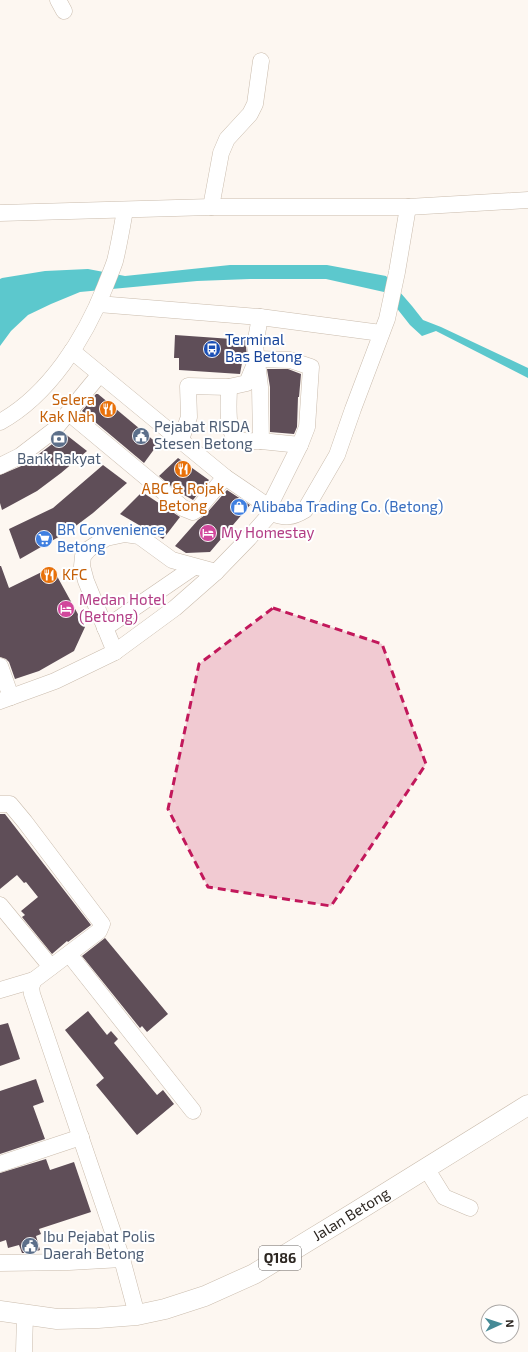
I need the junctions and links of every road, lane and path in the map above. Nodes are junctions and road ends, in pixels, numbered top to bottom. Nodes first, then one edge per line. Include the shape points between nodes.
1 (261, 61) dead end
2 (528, 200) edge
3 (211, 207) junction
4 (408, 207) junction
5 (125, 210) junction
6 (0, 213) edge
7 (100, 300) junction
8 (260, 317) junction
9 (384, 326) junction
10 (72, 351) junction
11 (257, 359) junction
12 (100, 374) junction
13 (229, 387) junction
14 (68, 413) junction
15 (0, 422) edge
16 (181, 439) junction
17 (261, 441) junction
18 (300, 445) junction
19 (0, 466) edge
20 (225, 477) junction
21 (270, 510) junction
22 (194, 567) junction
23 (216, 572) junction
24 (105, 628) junction
25 (115, 652) junction
26 (0, 666) edge
27 (6, 699) edge
28 (0, 804) edge
29 (0, 905) edge
30 (68, 954) junction
31 (51, 967) junction
32 (34, 980) junction
33 (0, 990) edge
34 (528, 1104) edge
35 (194, 1111) dead end
36 (80, 1137) junction
37 (0, 1164) edge
38 (426, 1168) junction
39 (470, 1208) dead end
40 (122, 1259) junction
41 (0, 1263) edge
42 (0, 1310) edge
43 (25, 1315) junction
44 (137, 1315) junction
45 (24, 1352) edge

1 - 3 street via 255,104 250,114 227,139 221,153
2 - 4 street
3 - 4 street
3 - 5 street
4 - 9 street via 397,272
5 - 6 street
5 - 7 street via 115,262
7 - 8 street
7 - 10 street
8 - 9 street
8 - 11 street via 255,345
9 - 21 street via 337,455 305,510 296,516 283,517
10 - 12 street
10 - 15 street via 46,386
11 - 13 street via 247,383
11 - 17 street
11 - 18 street via 290,360 311,367 307,426
12 - 14 street
12 - 16 street
13 - 16 street via 188,386 189,417
13 - 17 street via 232,435 239,440
14 - 19 street via 54,430 20,456
14 - 20 street via 188,511 198,509
16 - 20 street
17 - 18 street
18 - 21 street
20 - 21 street
21 - 23 street via 249,538
22 - 23 street
22 - 24 street
22 - 24 street via 172,560 139,536 125,534 106,538 88,549 83,556 82,566
23 - 25 street via 175,608
24 - 25 street
25 - 27 street via 55,682
26 - 27 street
28 - 30 street via 10,804 102,924 99,931
29 - 31 street
30 - 31 street
30 - 35 street
31 - 32 street
32 - 33 street
32 - 36 street via 32,994
34 - 38 main road, Jalan Betong / Q186
36 - 37 street
36 - 40 street
38 - 39 street via 444,1198
38 - 44 main road, Jalan Betong / Q186 via 254,1274 206,1296
40 - 41 street
40 - 44 street
42 - 43 main road, Jalan Betong / Q186
43 - 44 main road, Jalan Betong / Q186 via 57,1319
43 - 45 street

